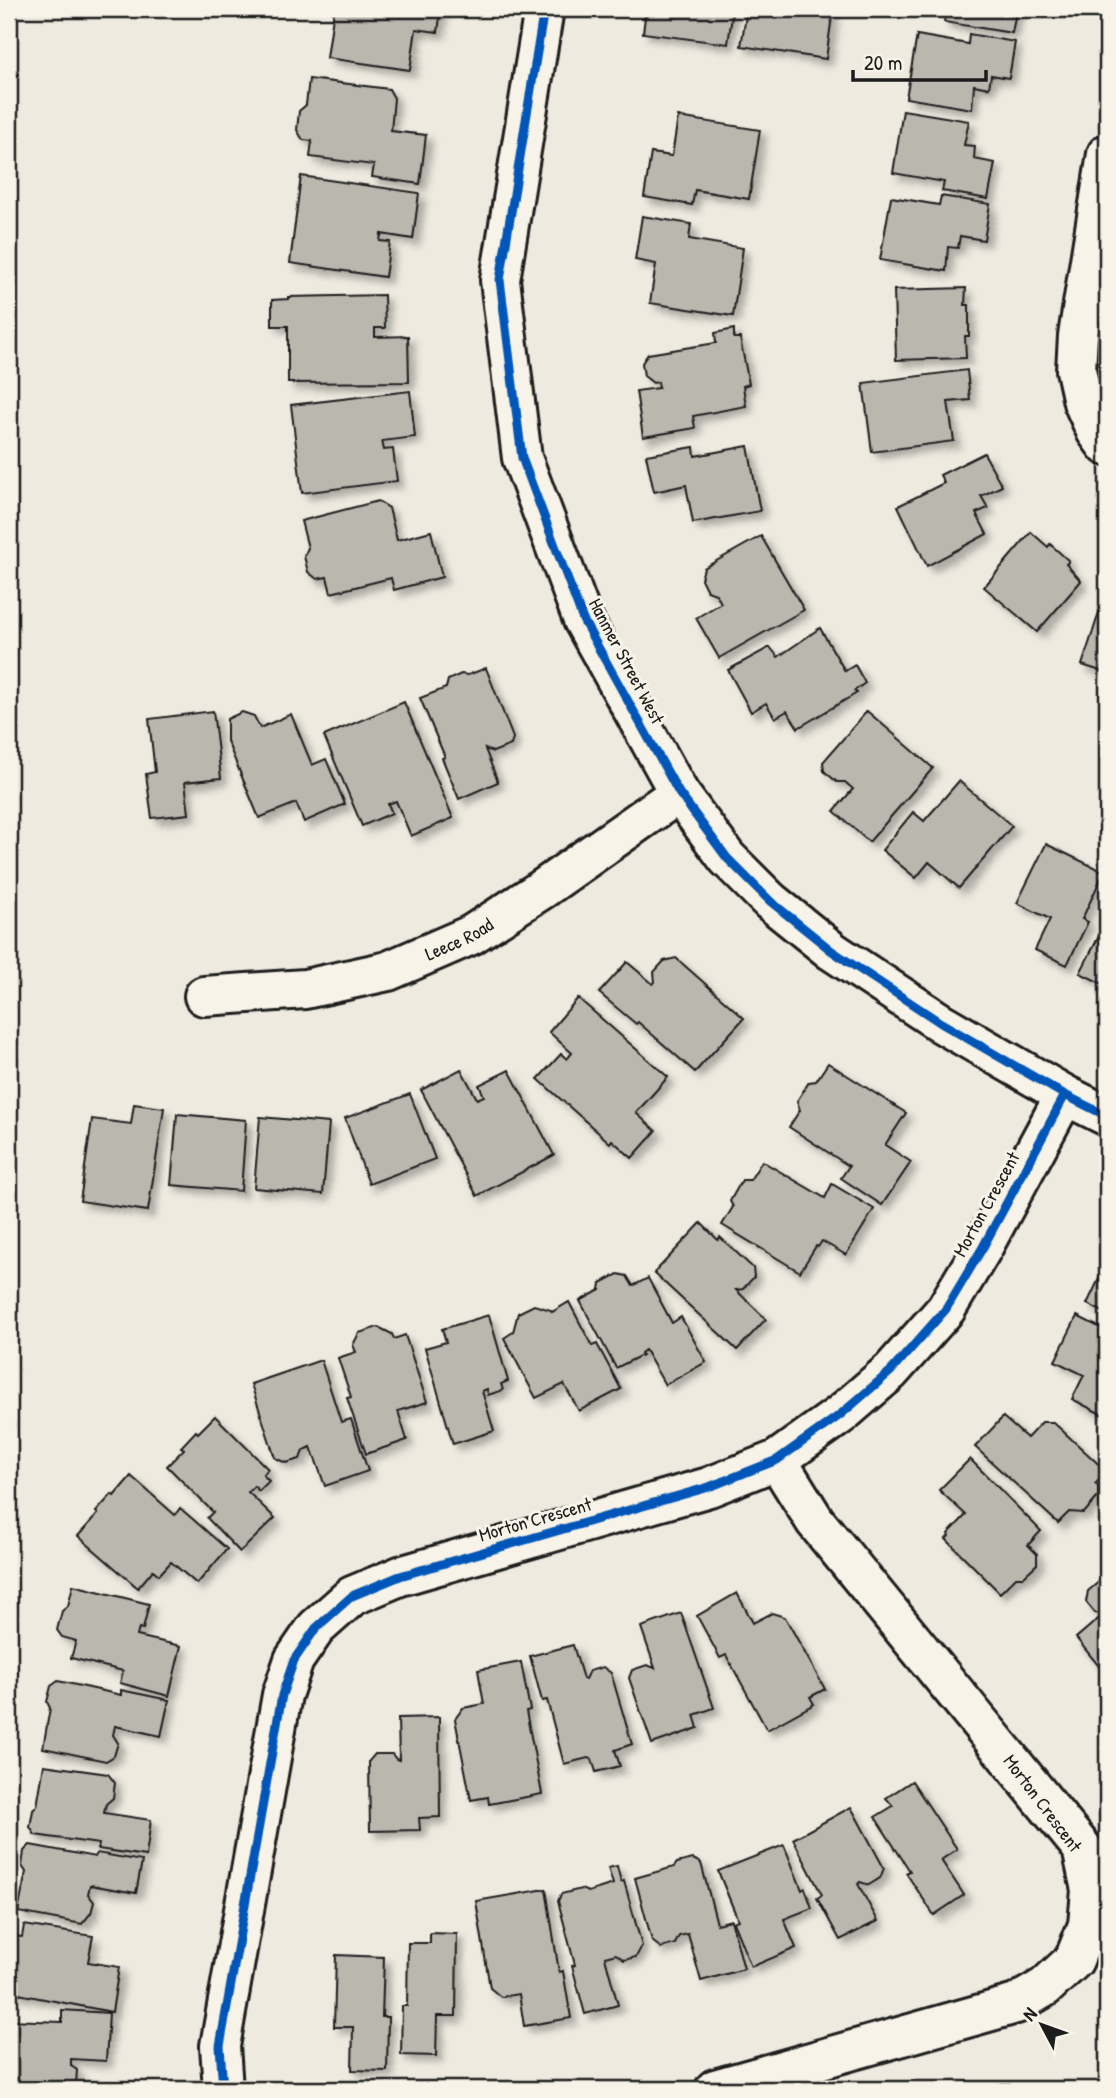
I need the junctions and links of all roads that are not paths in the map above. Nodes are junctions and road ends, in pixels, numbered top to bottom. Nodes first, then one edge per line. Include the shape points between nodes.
1 (544, 9) edge
2 (1107, 154) edge
3 (1107, 446) edge
4 (679, 793) junction
5 (204, 996) dead end
6 (1065, 1095) junction
7 (1107, 1116) edge
8 (777, 1460) junction
9 (223, 2089) edge
10 (715, 2089) edge

1 - 4 street, Hanmer Street West via 500,280 522,458 583,620
2 - 3 street via 1076,370 1083,402
4 - 5 street, Leece Road via 471,935 388,971 305,989
4 - 6 street, Hanmer Street West via 727,858 770,901 832,951 941,1023
6 - 7 street, Hanmer Street West
6 - 8 street, Morton Crescent via 946,1309 891,1371
8 - 9 street, Morton Crescent via 709,1487 400,1576 352,1596 316,1628 294,1660 282,1695 220,2046
8 - 10 street, Morton Crescent via 815,1521 1082,1848 1091,1890 1088,1925 1074,1960 1045,1987 1016,2004

